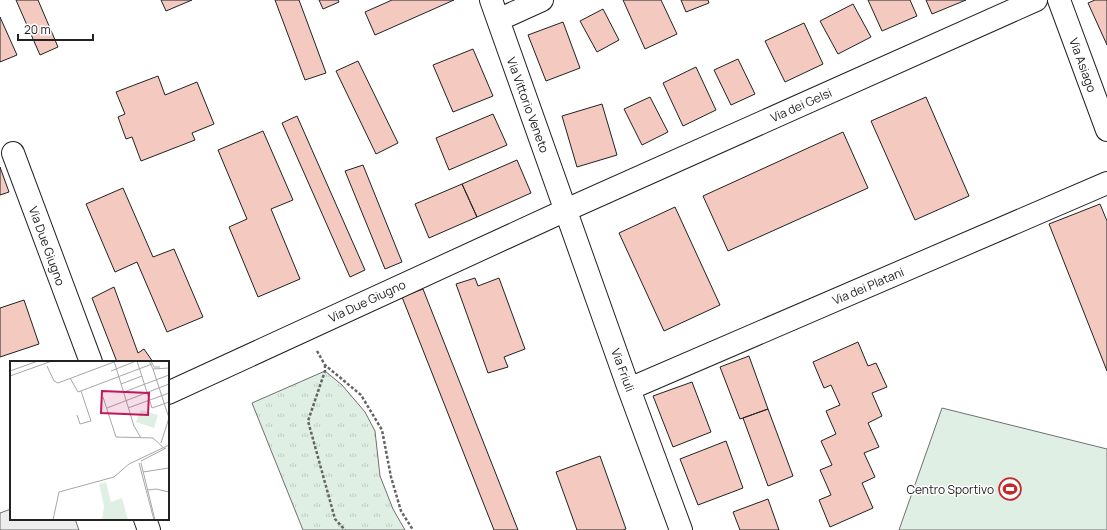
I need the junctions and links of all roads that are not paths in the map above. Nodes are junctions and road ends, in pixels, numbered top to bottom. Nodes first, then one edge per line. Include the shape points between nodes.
1 (542, 0) edge
2 (1036, 0) edge
3 (1059, 0) edge
4 (494, 10) edge
5 (1107, 130) edge
6 (13, 153) dead end
7 (1107, 182) edge
8 (566, 210) junction
9 (91, 361) edge
10 (629, 389) junction
11 (169, 393) edge
12 (145, 520) edge
13 (149, 530) edge
14 (681, 530) edge

1 - 4 street
2 - 8 street, Via dei Gelsi
3 - 5 street, Via Asiago
4 - 8 street, Via Vittorio Veneto
6 - 9 street, Via Due Giugno
7 - 10 street, Via dei Platani
8 - 10 street, Via Friuli
8 - 11 street, Via Due Giugno
10 - 14 street, Via Friuli
12 - 13 street

